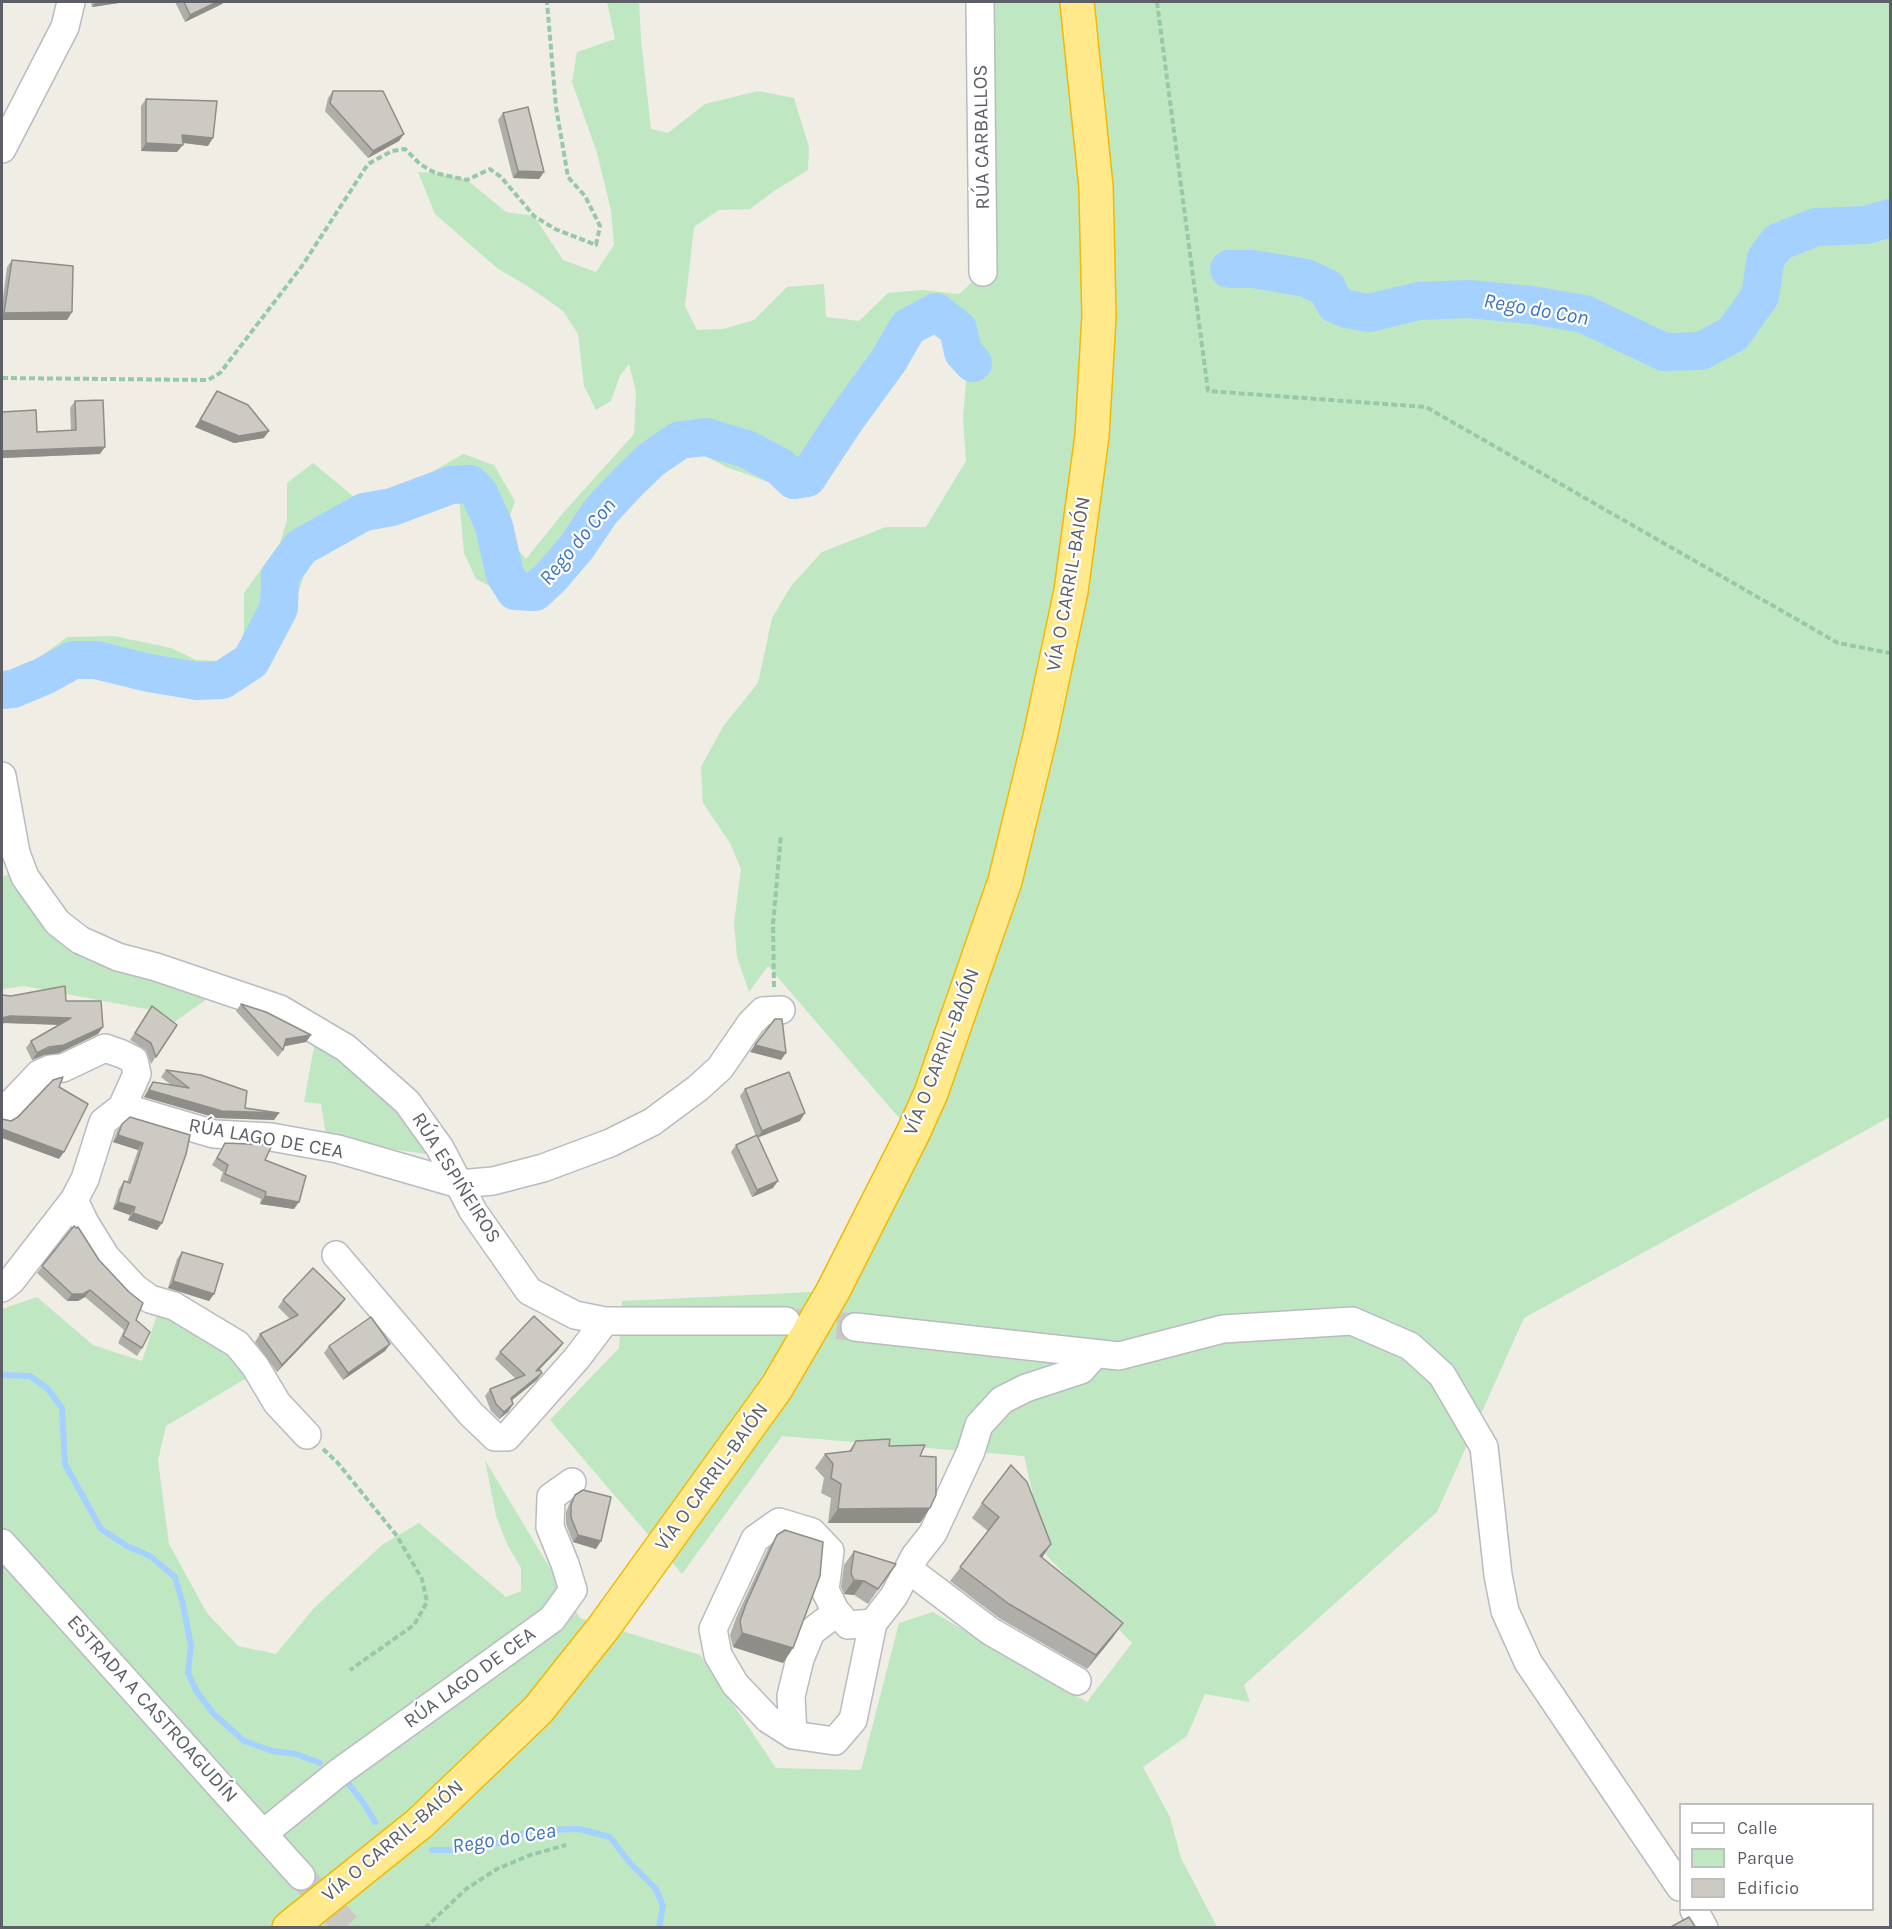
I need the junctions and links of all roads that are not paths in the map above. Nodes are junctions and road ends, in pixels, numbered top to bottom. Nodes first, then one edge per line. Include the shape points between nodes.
1 (71, 2) edge
2 (980, 2) edge
3 (1077, 2) edge
4 (2, 149) edge
5 (983, 272) dead end
6 (2, 776) edge
7 (772, 1010) road end
8 (122, 1107) junction
9 (2, 1113) edge
10 (459, 1184) junction
11 (74, 1200) junction
12 (336, 1256) dead end
13 (2, 1288) edge
14 (605, 1321) junction
15 (786, 1321) tunnel mouth
16 (855, 1327) tunnel mouth
17 (1095, 1354) junction
18 (307, 1435) road end
19 (572, 1482) dead end
20 (2, 1543) edge
21 (908, 1569) junction
22 (835, 1610) junction
23 (873, 1623) junction
24 (1077, 1681) dead end
25 (793, 1735) junction
26 (264, 1833) junction
27 (301, 1876) tunnel mouth
28 (1679, 1886) edge
29 (1695, 1911) edge
30 (289, 1928) edge
31 (1704, 1928) edge

1 - 4 street via 65,27
2 - 5 street, RÚA CARBALLOS
3 - 30 highway, VÍA O CARRIL-BAIÓN via 1096,187 1099,316 1092,436 1071,591 1016,837 1005,881 931,1093 833,1291 777,1387 604,1627 538,1710 420,1823
6 - 10 street, RÚA ESPIÑEIROS via 16,853 25,877 57,922 80,940 118,957 280,1009 346,1048 407,1102 440,1148
7 - 10 street, RÚA LAGO DE CEA via 752,1023 720,1068 652,1122 610,1143 543,1168 493,1181
8 - 9 street via 137,1074 134,1060 105,1048 63,1068 39,1074
8 - 10 street, RÚA LAGO DE CEA via 214,1134 271,1137 338,1149
8 - 11 street via 103,1122
10 - 14 street, RÚA ESPIÑEIROS via 473,1211 530,1291 575,1315
11 - 13 street via 12,1281
11 - 18 street via 106,1257 135,1288 237,1344 277,1403
12 - 14 street via 495,1437 507,1437
14 - 15 street, RÚA ESPIÑEIROS
16 - 17 street
17 - 21 street via 1081,1370 1002,1400 979,1425 942,1516
17 - 28 street via 1119,1356 1223,1329 1352,1321 1410,1346 1442,1375 1484,1447 1499,1584 1505,1611 1528,1662
19 - 26 street, RÚA LAGO DE CEA via 551,1497 550,1527 573,1590 552,1619 338,1773
20 - 26 street, ESTRADA A CASTROAGUDÍN
21 - 23 street
21 - 24 street via 990,1631
22 - 23 street via 848,1624
22 - 25 street via 811,1632 800,1659 791,1696
22 - 25 street via 825,1590 830,1551 813,1532 779,1522 755,1539 713,1629 718,1654 735,1684 768,1719
23 - 25 street via 854,1720 835,1741
26 - 27 street, ESTRADA A CASTROAGUDÍN
29 - 31 street

